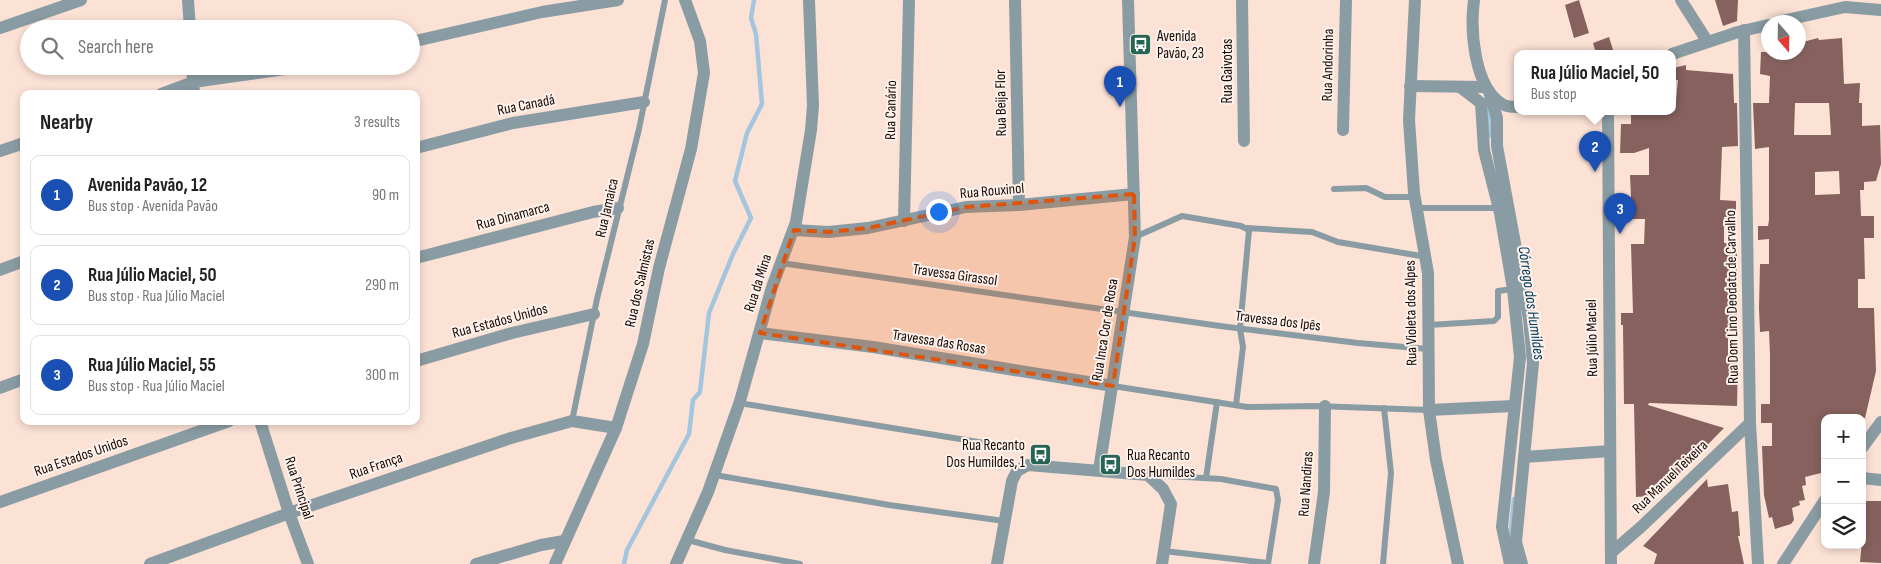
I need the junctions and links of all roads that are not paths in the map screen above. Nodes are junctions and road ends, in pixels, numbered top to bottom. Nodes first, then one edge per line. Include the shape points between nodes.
1 (81, 0) edge
2 (188, 0) edge
3 (618, 0) edge
4 (665, 0) edge
5 (684, 0) edge
6 (810, 0) edge
7 (909, 0) edge
8 (1015, 0) edge
9 (1128, 0) edge
10 (1242, 0) edge
11 (1346, 0) edge
12 (1415, 0) edge
13 (1474, 0) edge
14 (1681, 0) edge
15 (1843, 3) edge
16 (1881, 10) edge
17 (1802, 15) edge
18 (23, 20) edge
19 (189, 20) edge
20 (20, 21) edge
21 (1761, 26) edge
22 (0, 28) edge
23 (1744, 30) junction
24 (420, 40) edge
25 (1707, 41) junction
26 (1676, 53) edge
27 (192, 75) edge
28 (260, 75) edge
29 (1410, 86) junction
30 (1460, 86) junction
31 (193, 88) edge
32 (1487, 89) junction
33 (644, 102) junction
34 (1514, 106) edge
35 (1608, 115) edge
36 (1481, 116) junction
37 (1496, 118) junction
38 (1343, 130) dead end
39 (1244, 141) dead end
40 (20, 144) edge
41 (1497, 146) junction
42 (420, 147) edge
43 (1484, 150) junction
44 (0, 151) edge
45 (1334, 189) dead end
46 (1134, 194) junction
47 (1415, 202) junction
48 (1019, 205) junction
49 (618, 208) junction
50 (1499, 208) junction
51 (904, 221) junction
52 (1247, 228) junction
53 (794, 230) junction
54 (1135, 237) junction
55 (420, 257) edge
56 (1427, 257) junction
57 (20, 262) edge
58 (781, 263) junction
59 (0, 270) edge
60 (1519, 296) junction
61 (1125, 311) junction
62 (594, 314) junction
63 (1429, 325) junction
64 (1240, 329) junction
65 (760, 332) junction
66 (1428, 349) junction
67 (420, 360) edge
68 (20, 380) edge
69 (1113, 386) junction
70 (0, 388) edge
71 (1216, 402) junction
72 (739, 403) junction
73 (1236, 405) junction
74 (1325, 406) junction
75 (1513, 406) junction
76 (1384, 408) junction
77 (1429, 410) junction
78 (572, 421) junction
79 (1881, 422) edge
80 (1750, 423) junction
81 (218, 425) edge
82 (261, 425) edge
83 (616, 428) junction
84 (1518, 436) junction
85 (1866, 443) edge
86 (1009, 448) dead end
87 (1610, 451) junction
88 (1524, 457) junction
89 (1099, 470) junction
90 (714, 475) junction
91 (1148, 475) junction
92 (1206, 478) junction
93 (1866, 478) edge
94 (1881, 480) edge
95 (0, 502) edge
96 (1822, 504) edge
97 (289, 513) junction
98 (1004, 521) junction
99 (688, 540) junction
100 (564, 541) junction
101 (1164, 550) junction
102 (1611, 558) edge
103 (150, 564) edge
104 (308, 564) edge
105 (476, 564) edge
106 (556, 564) edge
107 (676, 564) edge
108 (800, 564) edge
109 (997, 564) edge
110 (1162, 564) edge
111 (1268, 564) edge
112 (1314, 564) edge
113 (1383, 564) edge
114 (1458, 564) edge
115 (1510, 564) edge
116 (1522, 564) edge
117 (1758, 564) edge
118 (1783, 564) edge

1 - 18 street
2 - 19 street
3 - 24 street via 542,12
4 - 33 lane, Rua Jamaica
5 - 83 street, Rua dos Salmistas via 700,41 704,73 701,98 643,344
6 - 53 street, Rua da Mina via 812,122
7 - 51 street, Rua Canário
8 - 48 street, Rua Beija Flor
9 - 46 street, Rua Inca Cor de Rosa
10 - 39 street, Rua Gaivotas
11 - 38 street, Rua Andorinha
12 - 29 street, Rua Violeta dos Alpes
13 - 32 street via 1475,51
14 - 25 street
15 - 16 street
15 - 17 street
20 - 22 street
21 - 23 street
23 - 25 street
23 - 80 street, Rua Dom Lino Deodato de Carvalho
25 - 26 street
27 - 31 street
28 - 31 street
29 - 30 street
29 - 47 street, Rua Violeta dos Alpes via 1410,157
30 - 32 street
30 - 36 street via 1482,103
32 - 34 street via 1503,105
32 - 37 street
33 - 42 street, Rua Canadá via 513,123
33 - 49 lane, Rua Jamaica
35 - 87 street, Rua Júlio Maciel
36 - 37 street
36 - 43 street
37 - 41 street
40 - 44 street
41 - 43 street
41 - 60 street
43 - 50 street
45 - 47 lane via 1366,188 1385,197
46 - 48 street, Rua Rouxinol
46 - 54 street, Rua Inca Cor de Rosa
47 - 50 lane
47 - 56 street, Rua Violeta dos Alpes
48 - 51 street, Rua Rouxinol via 966,207
49 - 55 street, Rua Dinamarca
49 - 62 lane, Rua Jamaica via 615,234
50 - 60 street
51 - 53 street, Rua Rouxinol via 828,232
52 - 54 lane via 1182,216
52 - 56 lane via 1312,232 1338,242
52 - 64 lane via 1250,235
53 - 58 street, Rua da Mina
54 - 61 street, Rua Inca Cor de Rosa
56 - 63 street, Rua Violeta dos Alpes
57 - 59 street
58 - 61 lane, Travessa Girassol
58 - 65 street, Rua da Mina
60 - 63 lane via 1498,291 1498,317 1494,321
60 - 75 street via 1520,357
60 - 84 street via 1533,363
61 - 64 lane, Travessa dos Ipês
61 - 69 street, Rua Inca Cor de Rosa
62 - 67 street, Rua Estados Unidos via 512,333
62 - 78 lane, Rua Jamaica
63 - 66 street, Rua Violeta dos Alpes
64 - 66 lane, Travessa dos Ipês
64 - 73 lane via 1243,347
65 - 69 street, Travessa das Rosas
65 - 72 street, Rua da Mina
66 - 77 street, Rua Violeta dos Alpes
68 - 70 street
69 - 71 lane
69 - 89 street, Rua Inca Cor de Rosa
71 - 73 lane
71 - 92 lane
72 - 86 lane
72 - 90 street, Rua da Mina
73 - 74 lane
74 - 76 lane
74 - 112 street, Rua Nandiras via 1324,492
75 - 77 street
75 - 84 street
76 - 77 lane
76 - 113 lane via 1391,473
77 - 114 street, Rua Violeta dos Alpes
78 - 83 street, Rua França
78 - 97 street, Rua França via 488,445
79 - 85 street
80 - 102 street, Rua Manuel Teixeira
80 - 117 street, Rua Dom Lino Deodato de Carvalho
81 - 95 street, Rua Estados Unidos
82 - 97 street, Rua Principal
83 - 100 street, Rua dos Salmistas
84 - 88 street
84 - 115 street via 1502,527
87 - 88 street
87 - 102 street, Rua Júlio Maciel
88 - 116 street via 1516,542
89 - 91 street
89 - 98 street via 1048,465 1022,467 1012,481
90 - 98 lane
90 - 99 street, Rua da Mina
91 - 92 lane
91 - 101 street via 1163,488 1171,504
92 - 111 lane via 1276,488 1278,500
93 - 94 street
96 - 118 street
97 - 103 street, Rua França
97 - 104 street, Rua Principal
98 - 109 street
99 - 107 street, Rua da Mina
99 - 108 lane
100 - 105 street
100 - 106 street, Rua dos Salmistas
101 - 110 street
101 - 111 lane

